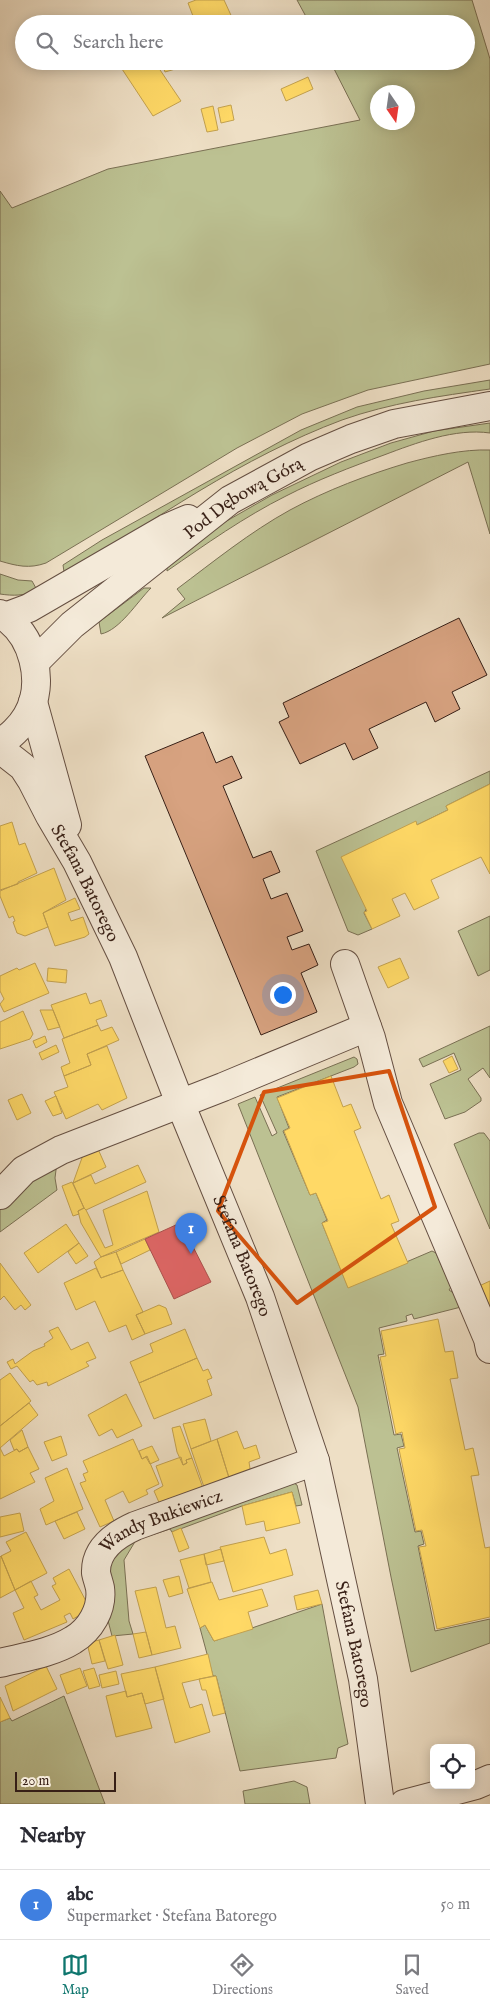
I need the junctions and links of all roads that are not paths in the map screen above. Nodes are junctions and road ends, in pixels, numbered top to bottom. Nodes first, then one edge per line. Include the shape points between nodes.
1 (490, 406) edge
2 (230, 500) junction
3 (3, 615) edge
4 (34, 662) junction
5 (33, 702) junction
6 (0, 744) edge
7 (0, 749) edge
8 (77, 862) junction
9 (345, 964) dead end
10 (367, 1027) junction
11 (180, 1103) junction
12 (0, 1195) edge
13 (490, 1349) edge
14 (315, 1461) junction
15 (0, 1663) edge
16 (490, 1779) edge
17 (380, 1804) edge
18 (404, 1804) edge

1 - 2 street, Pod Dębową Górą via 394,424 351,439 309,456
2 - 3 street via 167,528 29,608
2 - 4 street, Pod Dębową Górą via 72,625
3 - 4 street via 22,634
4 - 5 street
5 - 6 street via 14,733
5 - 8 street
7 - 8 street, Stefana Batorego via 23,768
8 - 11 street, Stefana Batorego via 122,957
9 - 10 street
10 - 11 street
10 - 13 street via 388,1103
11 - 12 street via 44,1158 24,1170
11 - 14 street, Stefana Batorego via 260,1297
14 - 15 street, Wandy Bukiewicz via 135,1526 113,1538 102,1550 97,1564 100,1598 92,1623 74,1640 58,1648
14 - 17 street, Stefana Batorego via 363,1679
16 - 18 street

